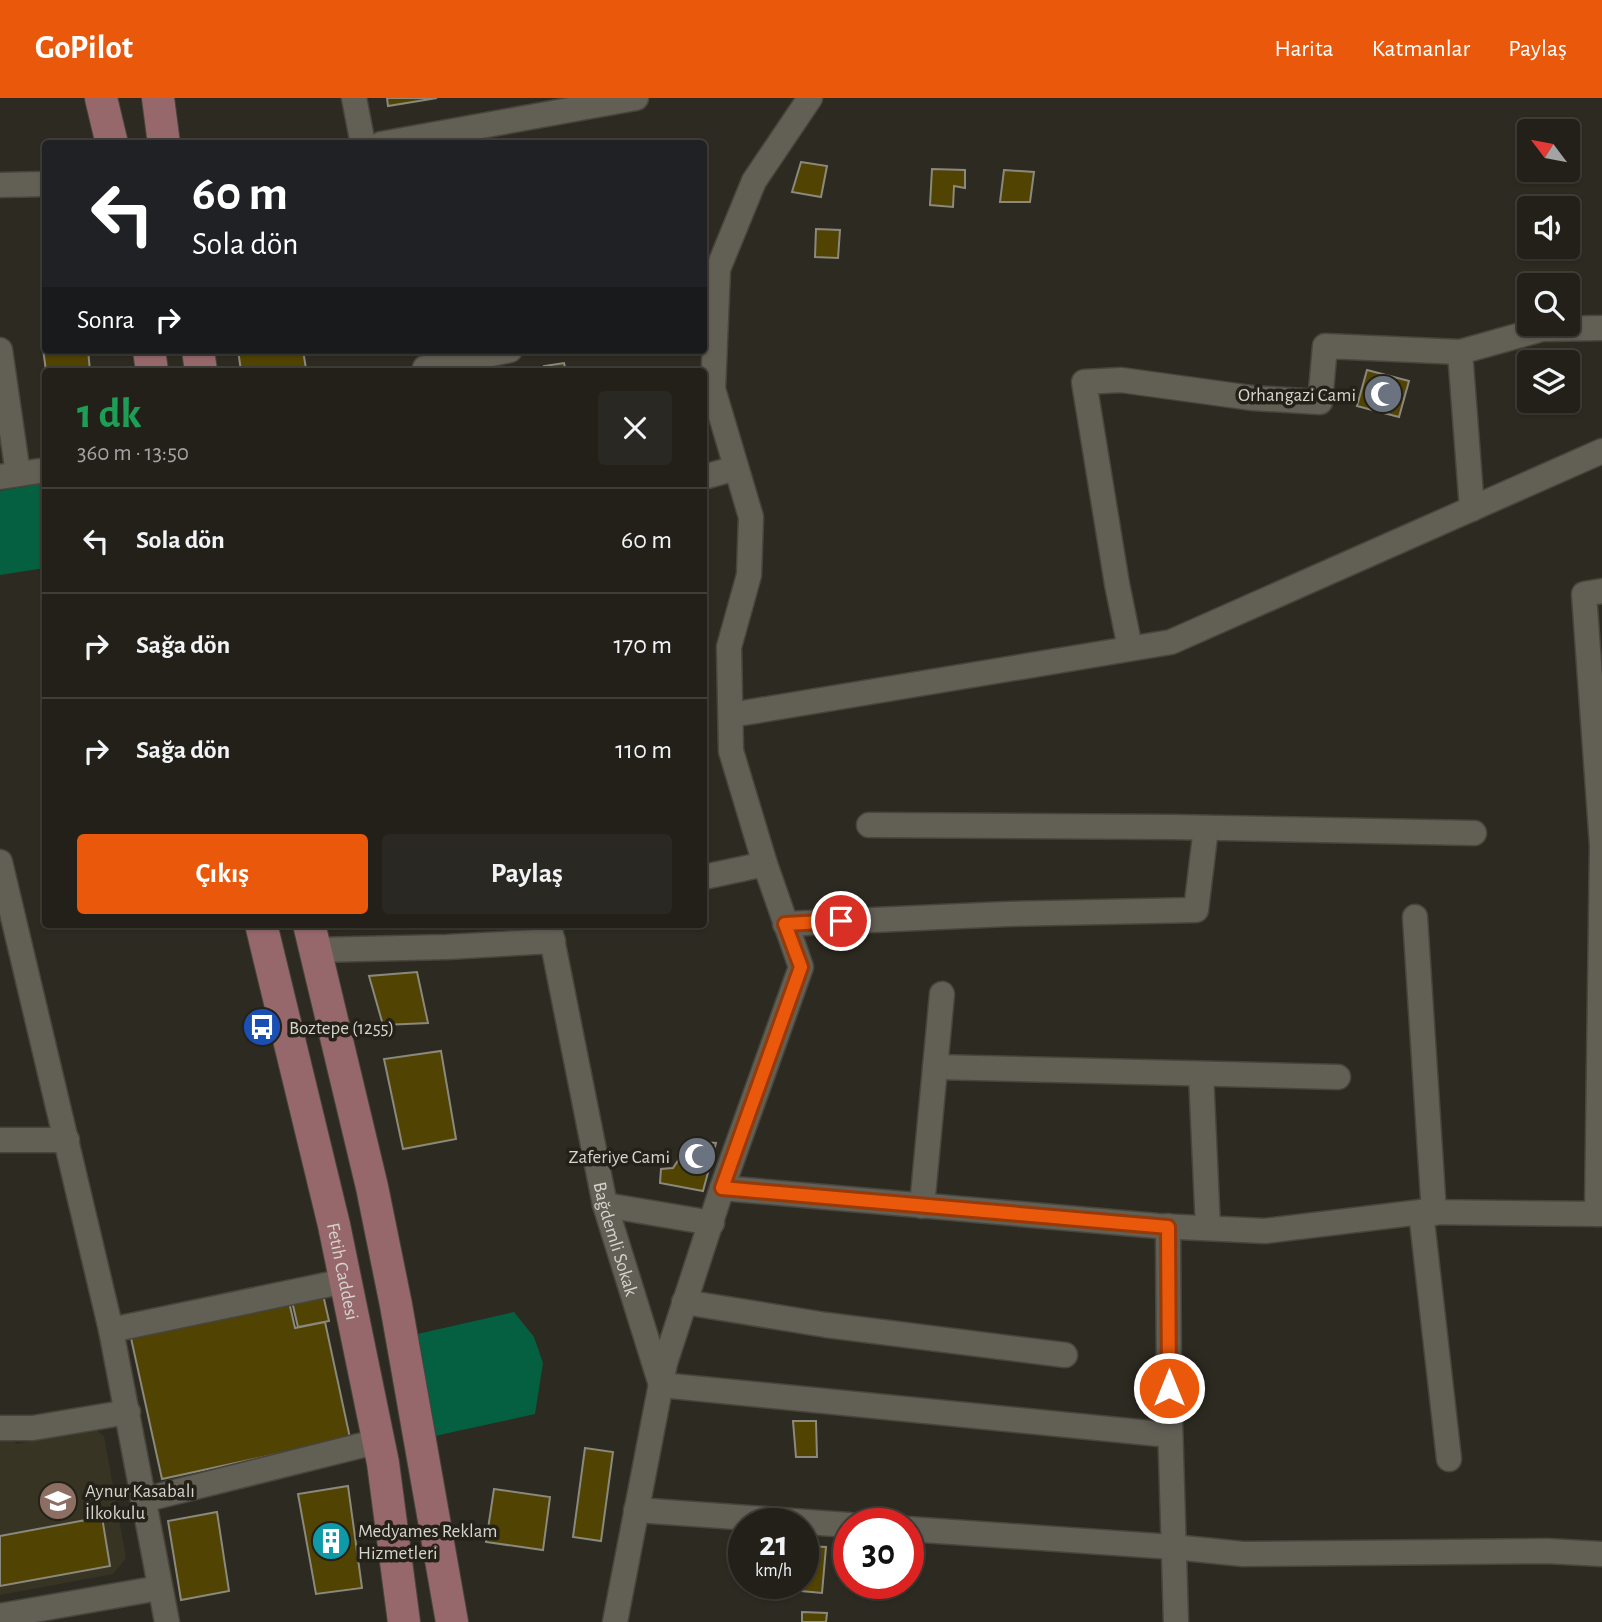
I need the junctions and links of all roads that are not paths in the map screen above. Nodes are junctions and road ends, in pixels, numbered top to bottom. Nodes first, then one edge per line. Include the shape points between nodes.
1 (101, 98) edge
2 (158, 98) edge
3 (354, 98) edge
4 (636, 98) edge
5 (810, 98) edge
6 (112, 140) edge
7 (163, 140) edge
8 (362, 140) edge
9 (400, 140) edge
10 (42, 184) edge
11 (0, 185) edge
12 (710, 307) edge
13 (1602, 328) edge
14 (0, 350) edge
15 (1460, 352) junction
16 (484, 354) edge
17 (424, 363) edge
18 (1602, 451) edge
19 (736, 468) junction
20 (42, 471) edge
21 (9, 475) edge
22 (707, 476) edge
23 (1472, 509) junction
24 (1602, 591) edge
25 (1130, 649) junction
26 (731, 715) junction
27 (1601, 807) edge
28 (869, 825) dead end
29 (1206, 828) junction
30 (1474, 833) dead end
31 (0, 862) edge
32 (765, 864) junction
33 (707, 876) edge
34 (1415, 917) dead end
35 (785, 924) junction
36 (262, 928) edge
37 (551, 932) edge
38 (312, 937) edge
39 (942, 994) dead end
40 (935, 1067) junction
41 (1201, 1074) junction
42 (1338, 1077) dead end
43 (0, 1140) edge
44 (66, 1140) junction
45 (722, 1188) junction
46 (605, 1205) junction
47 (922, 1206) junction
48 (1427, 1213) junction
49 (1600, 1214) edge
50 (712, 1223) junction
51 (1168, 1227) junction
52 (1208, 1228) junction
53 (345, 1281) junction
54 (684, 1302) junction
55 (111, 1330) junction
56 (1065, 1355) dead end
57 (661, 1385) junction
58 (128, 1412) junction
59 (0, 1428) edge
60 (1170, 1434) junction
61 (379, 1441) junction
62 (1449, 1460) dead end
63 (143, 1500) junction
64 (636, 1510) junction
65 (833, 1524) edge
66 (924, 1530) edge
67 (1173, 1547) junction
68 (1602, 1554) edge
69 (159, 1588) junction
70 (0, 1616) edge
71 (167, 1622) edge
72 (404, 1622) edge
73 (452, 1622) edge
74 (615, 1622) edge
75 (1176, 1622) edge

1 - 6 main road
2 - 7 main road
3 - 8 street
4 - 9 street
5 - 12 street via 754,181 718,269
10 - 11 street
12 - 19 street via 713,389
13 - 15 street via 1542,329
14 - 21 street
15 - 23 street
15 - 25 street via 1325,346 1321,402 1252,398 1121,380 1084,382
16 - 17 street
18 - 23 street
19 - 22 street
19 - 26 street via 751,517 749,575 729,647
20 - 21 street
23 - 25 street via 1171,642
24 - 27 street via 1584,594
25 - 26 street
26 - 32 street via 732,751
27 - 49 street
28 - 29 street
29 - 30 street
29 - 35 street via 1196,910
31 - 44 street
32 - 33 street
32 - 35 street
34 - 48 street
35 - 45 street via 801,967
36 - 53 main road, Fetih Caddesi
37 - 38 street via 447,947
37 - 46 street, Bağdemli Sokak
38 - 73 main road via 380,1227
39 - 40 street
40 - 41 street
40 - 47 street
41 - 42 street
41 - 52 street
43 - 44 street
44 - 55 street
45 - 47 street
45 - 50 street
46 - 50 street
46 - 57 street, Bağdemli Sokak
47 - 51 street
48 - 49 street
48 - 52 street via 1265,1231
48 - 62 street
50 - 54 street
51 - 52 street
51 - 60 street
53 - 55 street
53 - 61 main road, Fetih Caddesi
54 - 56 street
54 - 57 street
55 - 58 street
57 - 60 street
57 - 64 street
58 - 59 street via 33,1428
58 - 63 street
60 - 67 street
61 - 63 street
61 - 72 main road, Fetih Caddesi
63 - 69 street
64 - 65 street
64 - 74 street
66 - 67 street
67 - 68 street via 1243,1555
67 - 75 street
69 - 70 street
69 - 71 street

